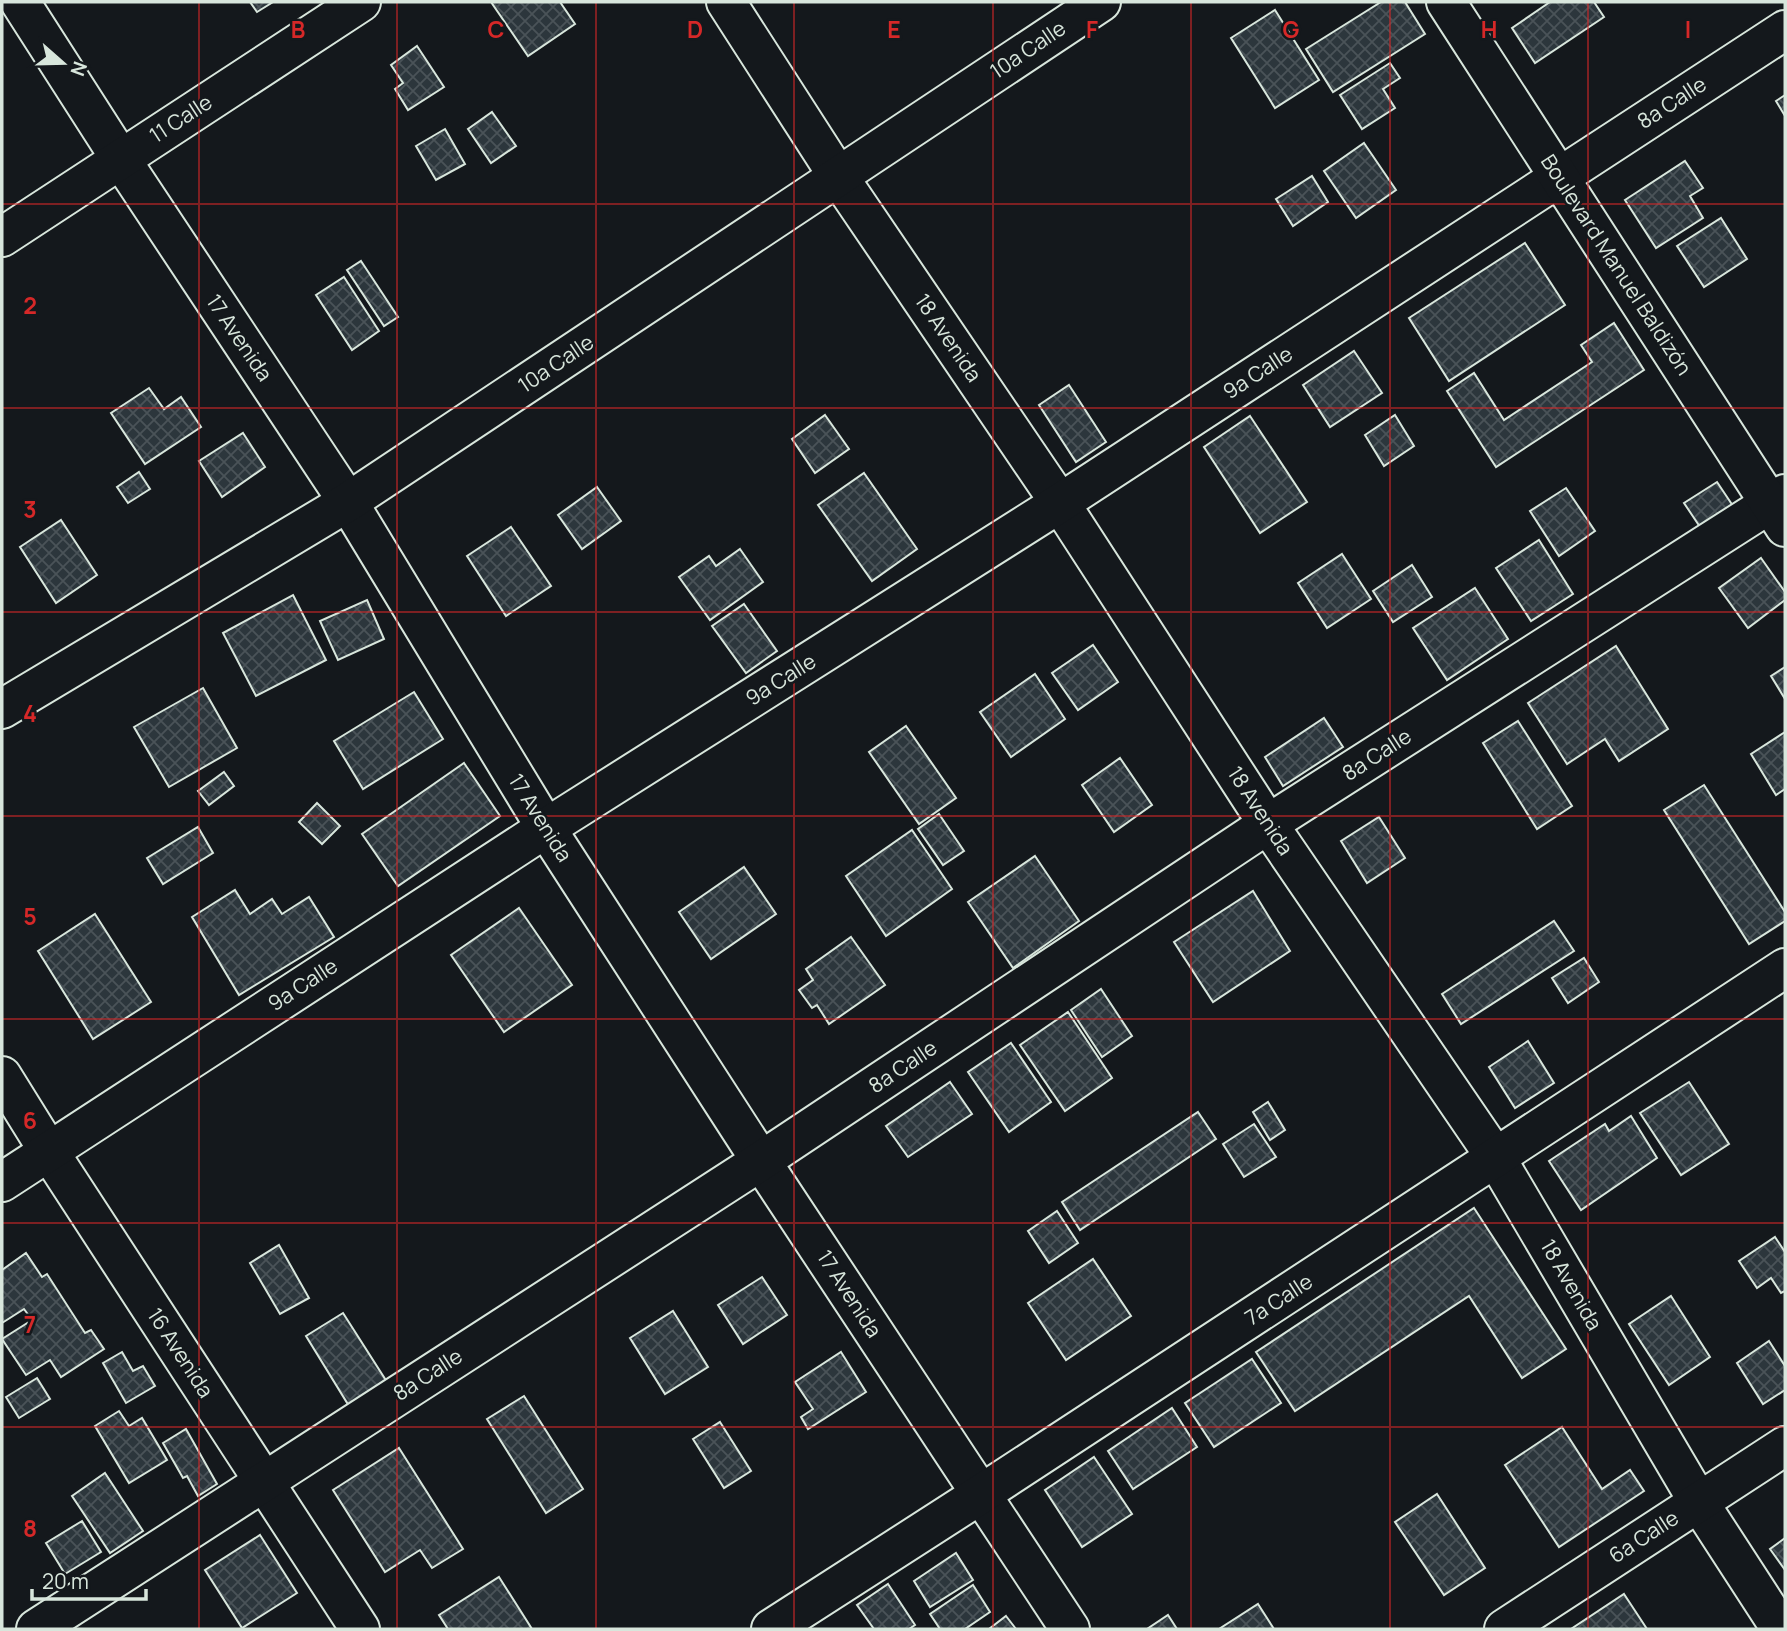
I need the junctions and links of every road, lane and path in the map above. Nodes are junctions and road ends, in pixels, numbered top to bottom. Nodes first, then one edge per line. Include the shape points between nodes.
1 (20, 2) edge
2 (361, 2) edge
3 (726, 2) edge
4 (1101, 2) edge
5 (1446, 2) edge
6 (1785, 30) edge
7 (120, 158) junction
8 (838, 176) junction
9 (1559, 176) junction
10 (2, 237) edge
11 (348, 502) junction
12 (1060, 503) junction
13 (1780, 508) edge
14 (2, 709) edge
15 (1268, 824) junction
16 (546, 828) junction
17 (1785, 968) edge
18 (2, 1076) edge
19 (48, 1150) junction
20 (1496, 1158) junction
21 (761, 1161) junction
22 (2, 1182) edge
23 (1785, 1446) edge
24 (263, 1481) junction
25 (981, 1494) junction
26 (1698, 1501) junction
27 (36, 1629) edge
28 (360, 1629) edge
29 (771, 1629) edge
30 (1069, 1629) edge
31 (1504, 1629) edge
32 (1781, 1629) edge

1 - 7 street, 17 Avenida
2 - 7 street, 11 Calle
3 - 8 street, 18 Avenida
4 - 8 street, 10a Calle
5 - 9 street, Boulevard Manuel Baldizón
6 - 9 street, 8a Calle
7 - 10 street, 11 Calle
7 - 11 street, 17 Avenida
8 - 11 street, 10a Calle
8 - 12 street, 18 Avenida
9 - 12 street, 9a Calle
9 - 13 street, Boulevard Manuel Baldizón
11 - 14 street, 10a Calle
11 - 16 street, 17 Avenida
12 - 15 street, 18 Avenida
12 - 16 street, 9a Calle
13 - 15 street, 8a Calle
15 - 20 street, 18 Avenida
15 - 21 street, 8a Calle
16 - 19 street, 9a Calle
16 - 21 street, 17 Avenida
17 - 20 street, 7a Calle
18 - 19 street, 16 Avenida
19 - 22 street, 9a Calle
19 - 24 street, 16 Avenida
20 - 25 street, 7a Calle
20 - 26 street, 18 Avenida
21 - 24 street, 8a Calle
21 - 25 street, 17 Avenida
23 - 26 street, 6a Calle
24 - 27 street, 8a Calle
24 - 28 street, 16 Avenida
25 - 29 street, 7a Calle
25 - 30 street, 17 Avenida
26 - 31 street, 6a Calle
26 - 32 street, 18 Avenida

